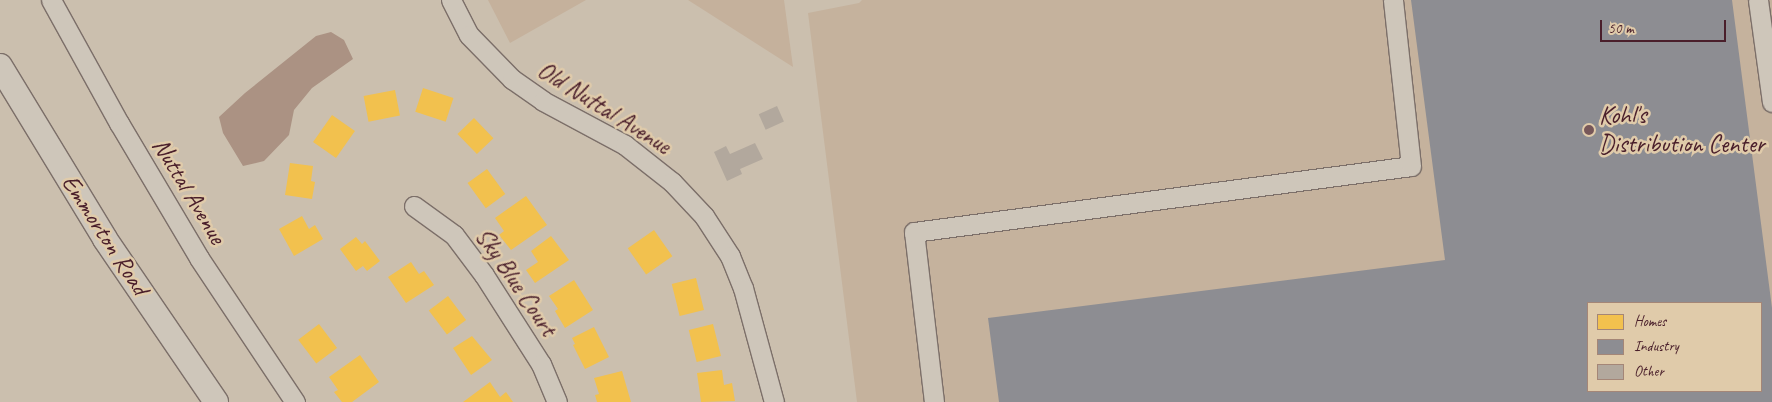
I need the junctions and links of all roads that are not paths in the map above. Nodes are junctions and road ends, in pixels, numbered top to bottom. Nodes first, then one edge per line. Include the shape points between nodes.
1 (51, 0) edge
2 (451, 0) edge
3 (1393, 0) edge
4 (1758, 0) edge
5 (0, 66) edge
6 (1772, 102) edge
7 (414, 206) dead end
8 (216, 402) edge
9 (295, 402) edge
10 (557, 402) edge
11 (774, 402) edge
12 (934, 402) edge

1 - 9 street, Nuttal Avenue via 194,249
2 - 11 street, Old Nuttal Avenue via 469,35 512,79 543,101 625,145 672,182 704,216 730,256 743,288
3 - 12 street via 1411,166 914,232
4 - 6 street
5 - 8 main road, Emmorton Road via 105,239
7 - 10 street, Sky Blue Court via 454,235 484,275 541,364

